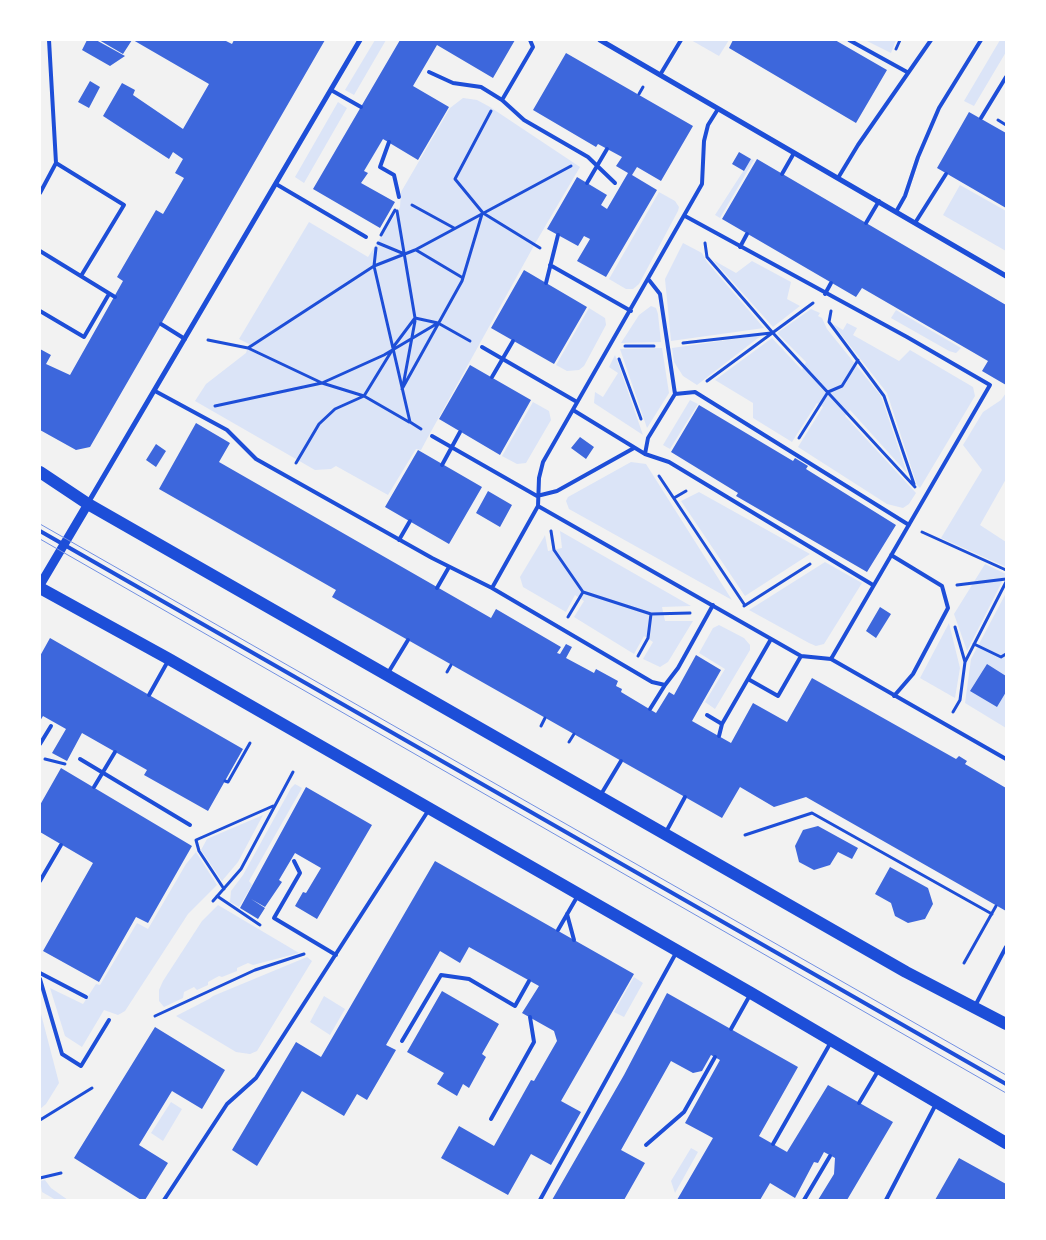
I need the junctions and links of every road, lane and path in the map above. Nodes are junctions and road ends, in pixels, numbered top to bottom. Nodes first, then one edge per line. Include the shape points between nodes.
1 (49, 40) edge
2 (360, 40) edge
3 (530, 40) edge
4 (600, 40) edge
5 (681, 40) edge
6 (849, 40) edge
7 (931, 40) edge
8 (980, 40) edge
9 (429, 72) dead end
10 (907, 72) junction
11 (660, 75) junction
12 (1006, 78) edge
13 (643, 87) dead end
14 (331, 90) junction
15 (638, 94) dead end
16 (502, 100) junction
17 (361, 107) dead end
18 (718, 109) junction
19 (981, 118) dead end
20 (389, 142) dead end
21 (607, 149) dead end
22 (794, 153) junction
23 (588, 157) junction
24 (56, 163) junction
25 (598, 166) junction
26 (782, 174) dead end
27 (946, 174) dead end
28 (838, 178) junction
29 (615, 182) dead end
30 (587, 183) dead end
31 (276, 184) junction
32 (40, 194) edge
33 (399, 198) junction
34 (879, 202) junction
35 (896, 212) junction
36 (482, 213) junction
37 (685, 216) junction
38 (866, 223) dead end
39 (915, 223) junction
40 (702, 226) junction
41 (454, 228) junction
42 (747, 234) dead end
43 (558, 235) dead end
44 (366, 238) joint
45 (740, 246) junction
46 (415, 250) junction
47 (40, 251) edge
48 (403, 253) junction
49 (553, 255) junction
50 (550, 265) junction
51 (374, 266) junction
52 (80, 276) junction
53 (1006, 276) edge
54 (463, 278) junction
55 (649, 280) junction
56 (546, 283) dead end
57 (831, 283) dead end
58 (109, 294) junction
59 (825, 294) junction
60 (114, 297) dead end
61 (833, 298) junction
62 (40, 311) edge
63 (631, 311) junction
64 (415, 318) junction
65 (438, 323) junction
66 (161, 324) dead end
67 (772, 332) junction
68 (185, 338) junction
69 (412, 338) junction
70 (208, 340) dead end
71 (513, 341) dead end
72 (613, 346) junction
73 (667, 346) junction
74 (482, 347) joint
75 (248, 348) junction
76 (392, 349) junction
77 (503, 359) junction
78 (858, 360) junction
79 (492, 377) dead end
80 (322, 384) junction
81 (402, 389) junction
82 (155, 391) junction
83 (695, 392) junction
84 (828, 392) junction
85 (675, 394) junction
86 (364, 396) junction
87 (577, 402) junction
88 (573, 410) junction
89 (192, 411) junction
90 (410, 422) junction
91 (460, 432) dead end
92 (432, 436) joint
93 (648, 438) junction
94 (452, 447) junction
95 (634, 448) junction
96 (791, 451) junction
97 (645, 454) junction
98 (442, 464) dead end
99 (40, 472) edge
100 (288, 477) junction
101 (915, 486) junction
102 (537, 496) junction
103 (925, 497) junction
104 (88, 504) junction
105 (538, 506) junction
106 (550, 513) junction
107 (410, 521) dead end
108 (908, 525) junction
109 (40, 531) edge
110 (399, 540) junction
111 (64, 545) junction
112 (891, 555) junction
113 (823, 556) junction
114 (449, 567) junction
115 (1006, 570) edge
116 (1006, 580) edge
117 (874, 586) junction
118 (942, 586) junction
119 (40, 587) edge
120 (437, 588) dead end
121 (492, 588) junction
122 (584, 592) junction
123 (713, 606) junction
124 (948, 608) junction
125 (710, 612) junction
126 (651, 614) junction
127 (562, 628) junction
128 (771, 638) junction
129 (408, 640) dead end
130 (974, 644) junction
131 (1006, 654) edge
132 (801, 656) junction
133 (169, 659) junction
134 (831, 659) junction
135 (965, 662) junction
136 (451, 665) dead end
137 (630, 670) junction
138 (447, 672) dead end
139 (387, 675) junction
140 (748, 679) junction
141 (664, 685) junction
142 (149, 694) dead end
143 (894, 696) junction
144 (650, 709) dead end
145 (707, 714) dead end
146 (545, 718) dead end
147 (722, 724) junction
148 (51, 726) dead end
149 (540, 726) dead end
150 (946, 726) junction
151 (574, 734) dead end
152 (719, 736) dead end
153 (569, 742) dead end
154 (250, 743) dead end
155 (40, 744) edge
156 (115, 752) dead end
157 (40, 757) edge
158 (80, 759) joint
159 (1006, 759) edge
160 (621, 761) dead end
161 (293, 772) dead end
162 (103, 773) junction
163 (225, 781) dead end
164 (94, 787) dead end
165 (600, 796) junction
166 (685, 797) dead end
167 (274, 805) junction
168 (429, 809) junction
169 (190, 825) dead end
170 (665, 834) junction
171 (744, 835) dead end
172 (62, 845) dead end
173 (294, 861) dead end
174 (40, 881) edge
175 (224, 889) junction
176 (578, 895) junction
177 (217, 896) junction
178 (213, 901) dead end
179 (996, 906) dead end
180 (568, 914) junction
181 (992, 914) junction
182 (274, 918) junction
183 (558, 930) dead end
184 (574, 940) dead end
185 (320, 946) junction
186 (1006, 947) edge
187 (677, 951) junction
188 (336, 955) junction
189 (964, 963) dead end
190 (40, 973) edge
191 (40, 979) edge
192 (529, 981) dead end
193 (751, 993) junction
194 (86, 997) dead end
195 (976, 1006) junction
196 (155, 1016) dead end
197 (530, 1018) dead end
198 (109, 1020) dead end
199 (1006, 1024) edge
200 (731, 1029) dead end
201 (402, 1041) dead end
202 (831, 1041) junction
203 (715, 1057) dead end
204 (879, 1069) junction
205 (1006, 1084) edge
206 (92, 1088) dead end
207 (860, 1103) dead end
208 (937, 1104) junction
209 (491, 1119) dead end
210 (40, 1120) edge
211 (1006, 1143) edge
212 (773, 1144) dead end
213 (646, 1145) dead end
214 (830, 1156) dead end
215 (61, 1172) dead end
216 (40, 1178) edge
217 (164, 1200) edge
218 (540, 1200) edge
219 (804, 1200) edge
220 (886, 1200) edge

1 - 24 lane
2 - 14 street
3 - 16 lane via 533,47
4 - 11 street
5 - 11 lane
6 - 10 lane
7 - 10 lane
8 - 35 lane via 939,108
9 - 16 lane via 453,83 481,87
10 - 28 lane
11 - 18 street
12 - 19 lane
13 - 15 path
14 - 17 lane
14 - 31 street
16 - 23 lane via 524,120
16 - 36 path via 493,108 455,179
18 - 22 street
18 - 37 lane via 708,125 704,140 702,184
20 - 33 lane via 380,167 394,175
21 - 25 lane
22 - 26 lane
22 - 28 street
23 - 25 lane
23 - 36 path
24 - 32 lane
24 - 52 lane via 124,205
25 - 29 lane
25 - 30 lane
27 - 39 lane
28 - 34 street
31 - 44 lane
31 - 68 street
33 - 41 path
33 - 48 path via 397,207
34 - 35 street
34 - 38 lane
35 - 39 street
36 - 41 path
36 - 49 path
36 - 54 path
37 - 40 lane
37 - 55 lane
39 - 53 street
40 - 45 lane
40 - 67 path via 707,257
41 - 46 path
42 - 45 lane
43 - 49 lane
44 - 48 path
45 - 59 lane
46 - 48 path
46 - 54 path
47 - 52 lane
48 - 51 path
48 - 64 path
49 - 50 lane
50 - 56 lane
50 - 63 lane
51 - 75 path
51 - 76 path
52 - 58 lane
54 - 65 path
55 - 63 lane
55 - 73 lane via 660,294
57 - 59 lane
58 - 60 lane
58 - 62 lane via 84,337
59 - 61 lane
59 - 67 path
61 - 78 path via 829,322
61 - 103 lane via 990,385
63 - 72 lane
64 - 65 path
64 - 69 path
64 - 76 path
65 - 69 path
65 - 74 path
65 - 81 path
66 - 68 lane
67 - 73 path
67 - 83 path
67 - 84 path
68 - 82 street
69 - 76 path
69 - 81 path
70 - 75 path
71 - 77 lane
72 - 73 path
72 - 87 lane
72 - 93 path
73 - 85 lane
74 - 77 lane
75 - 80 path
76 - 80 path
76 - 81 path
76 - 86 path
77 - 79 lane
77 - 87 lane
78 - 84 path via 842,386
78 - 101 path via 884,396
80 - 86 path
80 - 89 path
81 - 90 path
82 - 89 lane
82 - 104 street
83 - 85 lane
83 - 96 lane
84 - 96 path
84 - 101 path
85 - 93 lane
86 - 90 path
86 - 100 path via 335,409 319,424
87 - 88 lane
88 - 95 lane
88 - 102 lane via 543,462
89 - 100 lane via 227,430 256,459
90 - 92 path
91 - 94 lane
92 - 94 lane
93 - 97 lane
94 - 98 lane
94 - 102 lane
95 - 97 lane
95 - 102 lane via 557,490
96 - 108 lane
97 - 113 lane via 669,462
97 - 113 path via 744,605
99 - 104 main road
100 - 110 lane
101 - 103 path
102 - 105 lane
103 - 108 lane
104 - 111 street
104 - 139 main road
105 - 106 lane
105 - 121 lane
106 - 122 path via 554,550
106 - 123 lane
107 - 110 lane
108 - 112 lane
108 - 115 path
109 - 111 lane
110 - 114 lane
111 - 119 street
111 - 205 lane
112 - 117 lane
112 - 118 lane
113 - 117 lane
114 - 120 lane
114 - 121 lane
116 - 118 path
116 - 130 path
117 - 134 lane
118 - 124 lane
119 - 133 main road
121 - 127 lane
122 - 126 path
122 - 127 path
123 - 125 lane
123 - 128 lane
124 - 135 path
124 - 143 lane via 913,674
125 - 126 path
125 - 141 lane via 678,668
126 - 137 path via 648,638
127 - 137 lane
128 - 132 lane
128 - 140 lane
129 - 139 lane
130 - 131 path via 1001,656
130 - 135 path
132 - 134 lane
132 - 140 lane via 778,696
133 - 142 lane
133 - 168 main road
134 - 143 lane
135 - 150 path via 960,700
136 - 138 path
137 - 141 lane
139 - 165 main road
140 - 147 lane
141 - 144 lane
143 - 150 lane
145 - 147 lane
146 - 149 path
147 - 152 lane
148 - 155 lane
150 - 159 lane
151 - 153 path
154 - 163 path via 228,782
156 - 162 lane
157 - 158 path via 62,765
158 - 162 lane
160 - 165 lane
161 - 167 path
162 - 164 lane
162 - 169 lane
165 - 170 main road
166 - 170 lane
167 - 175 path via 240,868
167 - 175 path via 196,840 199,851
168 - 176 main road
168 - 188 lane
170 - 195 main road via 906,972
171 - 181 path via 812,813
172 - 174 lane
173 - 182 lane via 300,873
175 - 177 path
176 - 180 lane
176 - 187 main road
177 - 178 path
177 - 182 path via 263,926
179 - 181 path
180 - 183 lane
180 - 184 lane
181 - 189 path
182 - 185 lane
185 - 188 lane
185 - 196 path via 247,974
186 - 195 lane
187 - 193 main road
187 - 218 lane
188 - 217 lane via 256,1078 227,1104
190 - 194 lane
191 - 198 lane via 62,1054 81,1066
192 - 201 lane via 515,1006 469,979 441,974
193 - 200 lane
193 - 202 main road
195 - 199 main road
197 - 209 lane via 534,1042
202 - 204 main road
202 - 212 lane
203 - 213 lane via 684,1112
204 - 207 lane
204 - 208 main road
206 - 210 path
208 - 211 main road
208 - 220 lane
214 - 219 lane
215 - 216 path

